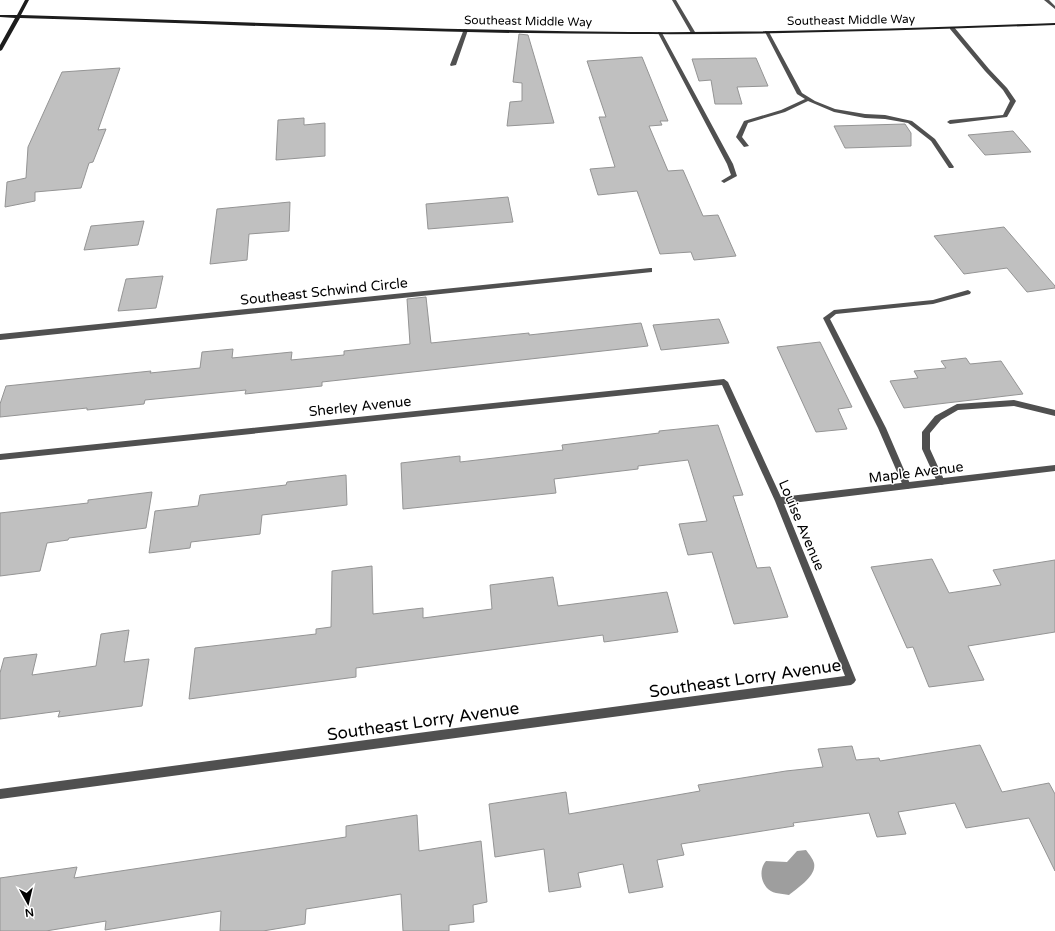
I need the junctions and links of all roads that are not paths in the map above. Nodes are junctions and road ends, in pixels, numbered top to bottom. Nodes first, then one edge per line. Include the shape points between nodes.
1 (26, 0) edge
2 (674, 0) edge
3 (1046, 0) edge
4 (1055, 8) edge
5 (0, 16) edge
6 (18, 16) junction
7 (1055, 24) edge
8 (952, 28) junction
9 (466, 30) junction
10 (693, 32) junction
11 (766, 32) junction
12 (660, 33) junction
13 (0, 50) edge
14 (453, 65) dead end
15 (809, 99) junction
16 (950, 122) dead end
17 (746, 146) dead end
18 (951, 167) dead end
19 (724, 181) dead end
20 (650, 270) dead end
21 (968, 292) dead end
22 (0, 337) edge
23 (724, 382) joint
24 (1055, 413) edge
25 (0, 458) edge
26 (1055, 468) edge
27 (941, 482) junction
28 (907, 486) junction
29 (779, 501) junction
30 (851, 680) joint
31 (0, 794) edge

1 - 6 street
2 - 10 street
3 - 4 street
5 - 6 street, Southeast Middle Way
6 - 9 street, Southeast Middle Way
6 - 13 street
7 - 8 street, Southeast Middle Way
8 - 11 street, Southeast Middle Way
8 - 16 street via 1013,101 1005,116
9 - 12 street, Southeast Middle Way
9 - 14 street
10 - 11 street, Southeast Middle Way
10 - 12 street, Southeast Middle Way
11 - 15 street via 800,94
12 - 19 street via 730,164 734,176
15 - 17 street via 783,111 746,122 739,137
15 - 18 street via 834,110 910,122 933,140
20 - 22 street, Southeast Schwind Circle
21 - 28 street via 933,302 834,312 826,318 882,428
23 - 25 street, Sherley Avenue
23 - 29 street, Louise Avenue
24 - 27 street via 1014,403 958,407 938,418 926,432 926,449
26 - 27 street, Maple Avenue
27 - 28 street, Maple Avenue
28 - 29 street, Maple Avenue
29 - 30 street, Louise Avenue
30 - 31 street, Southeast Lorry Avenue

